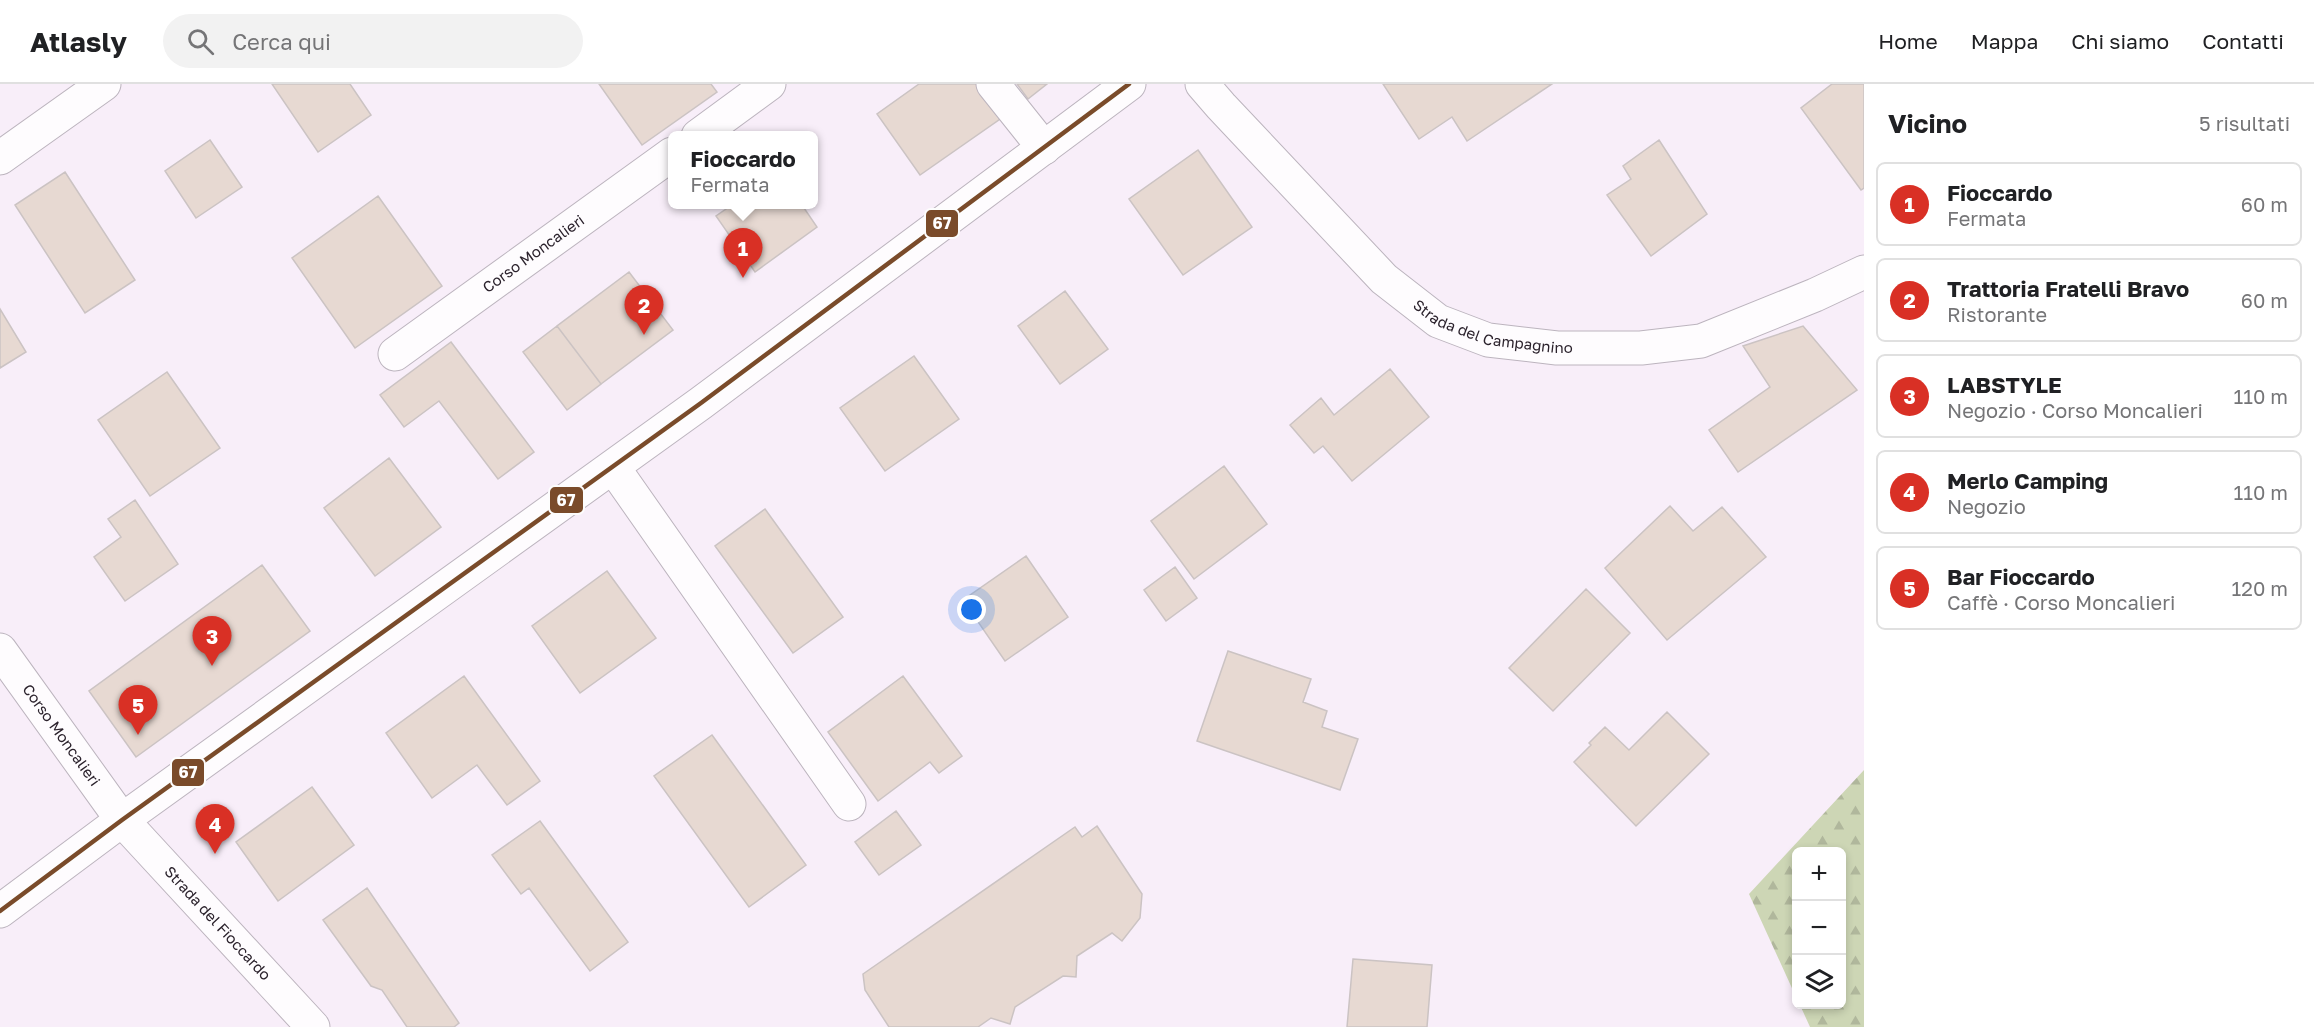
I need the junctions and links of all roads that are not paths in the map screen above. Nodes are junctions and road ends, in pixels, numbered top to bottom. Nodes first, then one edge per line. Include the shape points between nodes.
1 (104, 84) edge
2 (770, 84) edge
3 (993, 84) edge
4 (1129, 84) edge
5 (1202, 84) edge
6 (704, 131) edge
7 (1044, 148) junction
8 (668, 157) edge
9 (0, 158) edge
10 (1864, 272) edge
11 (394, 354) dead end
12 (614, 467) junction
13 (0, 650) edge
14 (849, 804) dead end
15 (122, 820) junction
16 (0, 911) edge
17 (313, 1027) edge

1 - 9 street
2 - 6 street
3 - 7 street
4 - 7 street
5 - 10 street, Strada del Campagnino via 1384,279 1438,321 1488,340 1557,348 1641,348 1701,341
7 - 12 street
8 - 11 street, Corso Moncalieri
12 - 14 street
12 - 15 street
13 - 15 street, Corso Moncalieri
15 - 16 street
15 - 17 street, Strada del Fioccardo

